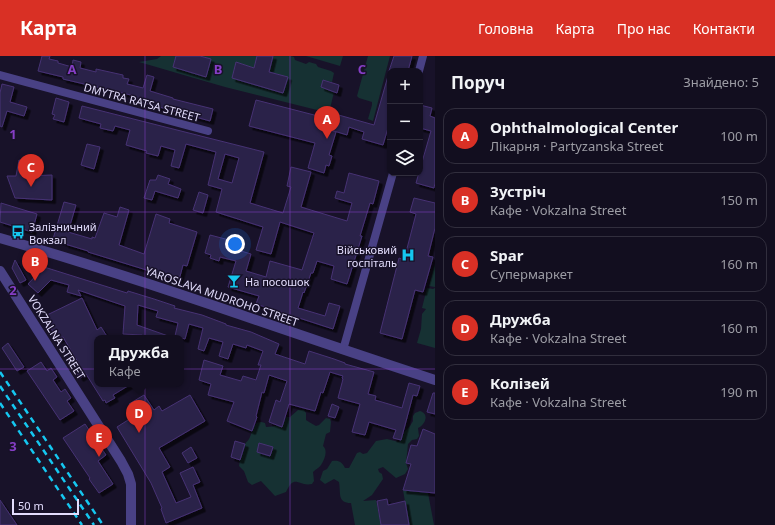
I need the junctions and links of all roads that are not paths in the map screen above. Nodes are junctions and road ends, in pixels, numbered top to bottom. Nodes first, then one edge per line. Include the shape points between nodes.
1 (423, 56) edge
2 (420, 68) edge
3 (0, 75) edge
4 (208, 131) dead end
5 (393, 176) edge
6 (0, 238) edge
7 (0, 271) edge
8 (343, 350) junction
9 (435, 380) edge
10 (131, 525) edge

1 - 2 street
3 - 4 street, DMYTRA RATSA STREET
5 - 8 street
6 - 8 street, YAROSLAVA MUDROHO STREET via 178,294
7 - 10 street, VOKZALNA STREET via 124,466 131,484
8 - 9 street, YAROSLAVA MUDROHO STREET

